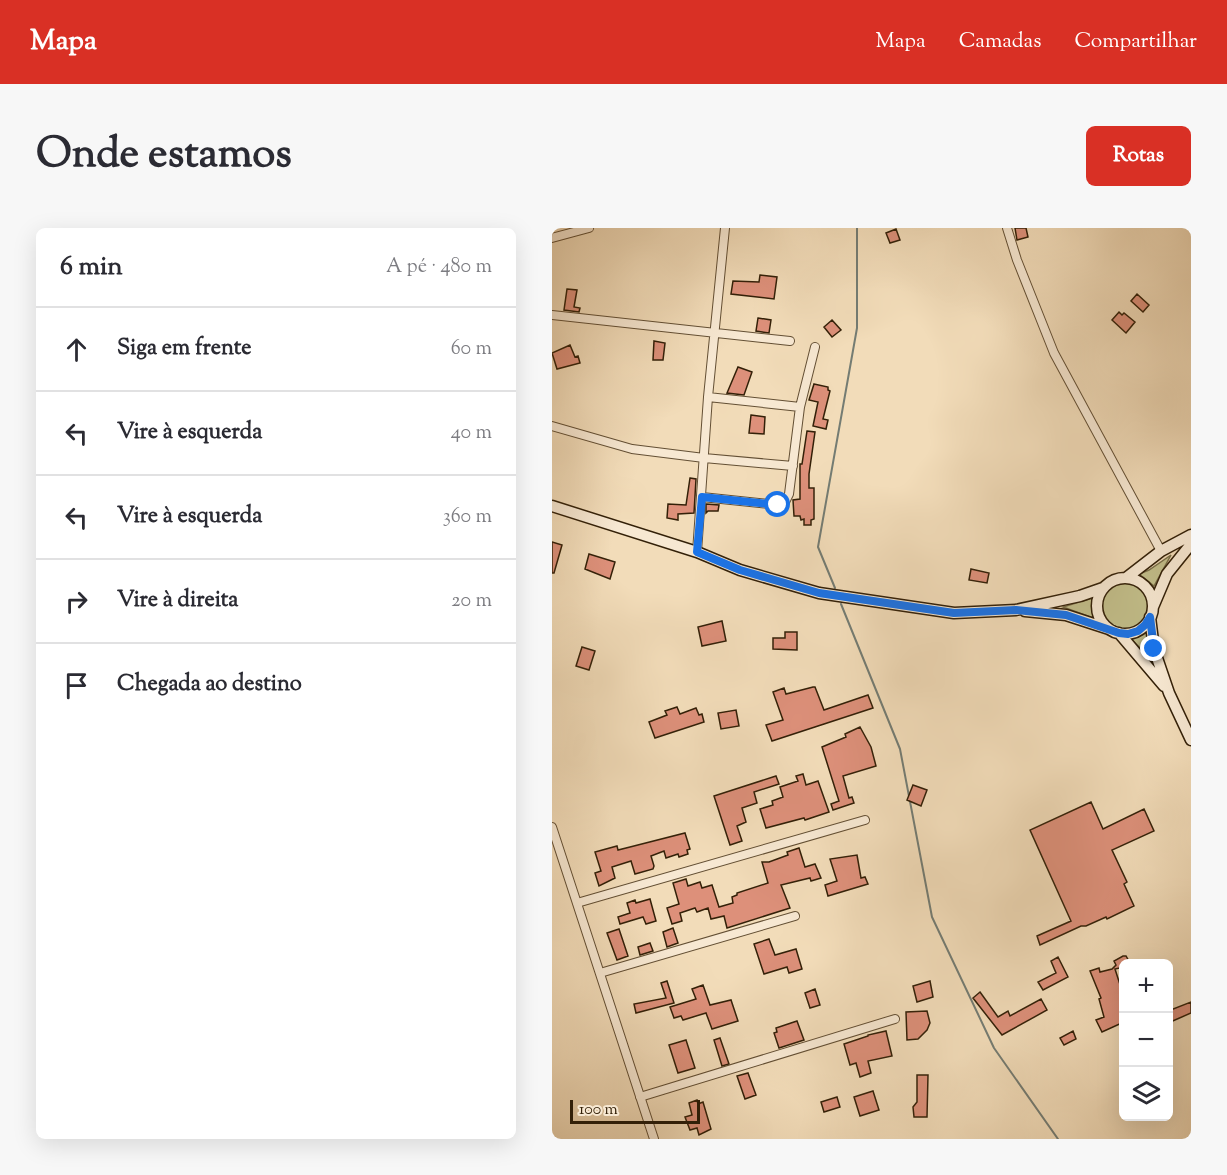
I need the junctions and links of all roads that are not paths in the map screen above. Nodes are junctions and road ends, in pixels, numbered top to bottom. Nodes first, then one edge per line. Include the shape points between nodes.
1 (589, 228) edge
2 (725, 228) edge
3 (1007, 228) edge
4 (552, 238) edge
5 (552, 315) edge
6 (714, 334) junction
7 (789, 341) dead end
8 (815, 348) dead end
9 (708, 396) junction
10 (800, 406) junction
11 (552, 426) edge
12 (704, 458) junction
13 (793, 466) junction
14 (702, 497) junction
15 (552, 506) edge
16 (1191, 535) edge
17 (1191, 544) edge
18 (1161, 551) junction
19 (697, 552) junction
20 (1175, 563) junction
21 (1126, 578) junction
22 (1103, 588) junction
23 (1016, 610) junction
24 (1152, 612) junction
25 (1114, 631) junction
26 (1170, 693) junction
27 (1191, 740) edge
28 (865, 820) dead end
29 (552, 827) edge
30 (577, 903) junction
31 (795, 916) dead end
32 (600, 974) junction
33 (895, 1019) dead end
34 (640, 1097) junction
35 (654, 1139) edge

1 - 4 street
2 - 6 street
3 - 18 street via 1053,353
5 - 6 street
6 - 7 street
6 - 9 street
8 - 10 street
9 - 10 street
9 - 12 street
10 - 13 street
11 - 12 street via 632,449
12 - 13 street
12 - 14 street
13 - 14 street via 789,494 778,505
14 - 19 street
15 - 19 main road
16 - 18 main road
17 - 20 main road
18 - 20 main road via 1172,553
18 - 21 main road
19 - 23 main road via 740,570 819,593 954,613
20 - 24 main road
21 - 22 main road
21 - 24 main road via 1148,590
22 - 23 main road
22 - 25 main road via 1097,606 1099,615
23 - 25 main road via 1066,615
24 - 25 main road via 1138,631
24 - 26 main road via 1154,649
25 - 26 main road
26 - 27 main road
28 - 30 street
29 - 30 street
30 - 32 street
31 - 32 street
32 - 34 street
33 - 34 street
34 - 35 street

